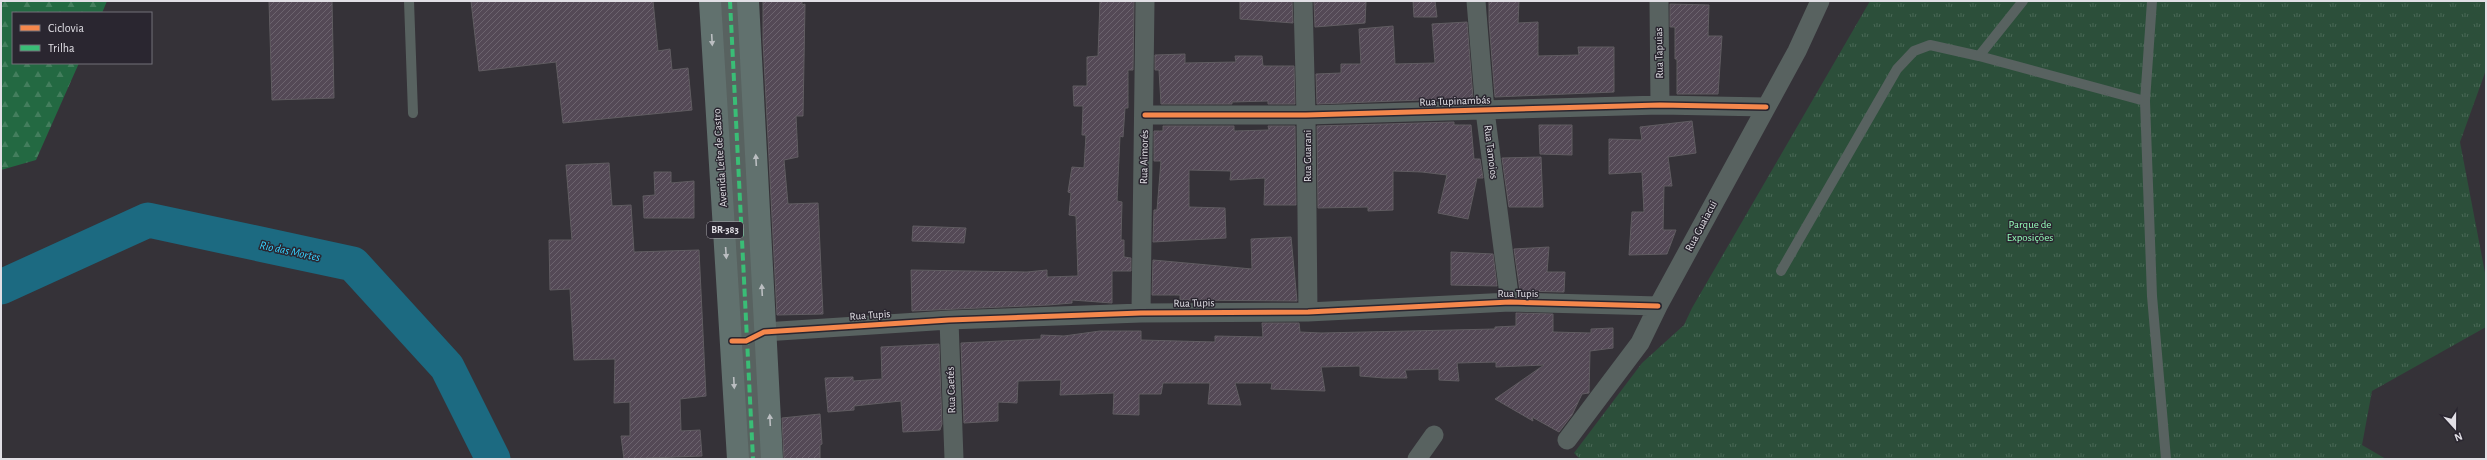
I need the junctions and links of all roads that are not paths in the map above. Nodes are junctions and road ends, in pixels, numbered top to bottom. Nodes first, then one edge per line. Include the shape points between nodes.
1 (408, 1) edge
2 (710, 1) edge
3 (730, 1) edge
4 (748, 1) edge
5 (1145, 1) edge
6 (1302, 1) edge
7 (1476, 1) edge
8 (1659, 1) edge
9 (1820, 1) edge
10 (2023, 1) edge
11 (2152, 1) edge
12 (1979, 56) junction
13 (2145, 101) junction
14 (1660, 105) junction
15 (1766, 107) junction
16 (1485, 111) junction
17 (413, 113) dead end
18 (1145, 115) junction
19 (1306, 115) junction
20 (1781, 271) dead end
21 (1510, 302) junction
22 (1658, 306) junction
23 (1308, 312) junction
24 (1141, 313) junction
25 (949, 320) junction
26 (747, 338) junction
27 (1434, 435) dead end
28 (1567, 440) dead end
29 (738, 459) edge
30 (753, 459) edge
31 (772, 459) edge
32 (954, 459) edge
33 (1418, 459) edge
34 (2166, 459) edge

1 - 17 lane
2 -> 26 highway, Avenida Leite de Castro / BR-383
3 - 26 street
26 -> 4 highway, Avenida Leite de Castro / BR-383
5 - 18 street, Rua Aimorés
6 - 19 street, Rua Guarani
7 - 16 street, Rua Tamoios
8 - 14 street, Rua Tapuias
9 - 15 street, Rua Guaiacui via 1797,52
10 - 12 lane
11 - 13 lane
12 - 13 lane
12 - 20 lane via 1930,45 1914,52 1898,69
13 - 34 lane via 2152,296
14 - 15 street, Rua Tupinambás
14 - 16 street, Rua Tupinambás
15 - 22 street, Rua Guaiacui
16 - 19 street, Rua Tupinambás
16 - 21 street, Rua Tamoios
18 - 19 street, Rua Tupinambás
18 - 24 street, Rua Aimorés
19 - 23 street, Rua Guarani
21 - 22 street, Rua Tupis
21 - 23 street, Rua Tupis
22 - 28 street, Rua Guaiacui via 1640,343
23 - 24 street, Rua Tupis
24 - 25 street, Rua Tupis
25 - 26 street, Rua Tupis
25 - 32 street, Rua Caetés
26 -> 29 highway, Avenida Leite de Castro / BR-383
26 - 30 street
31 -> 26 highway, Avenida Leite de Castro / BR-383
27 - 33 street

